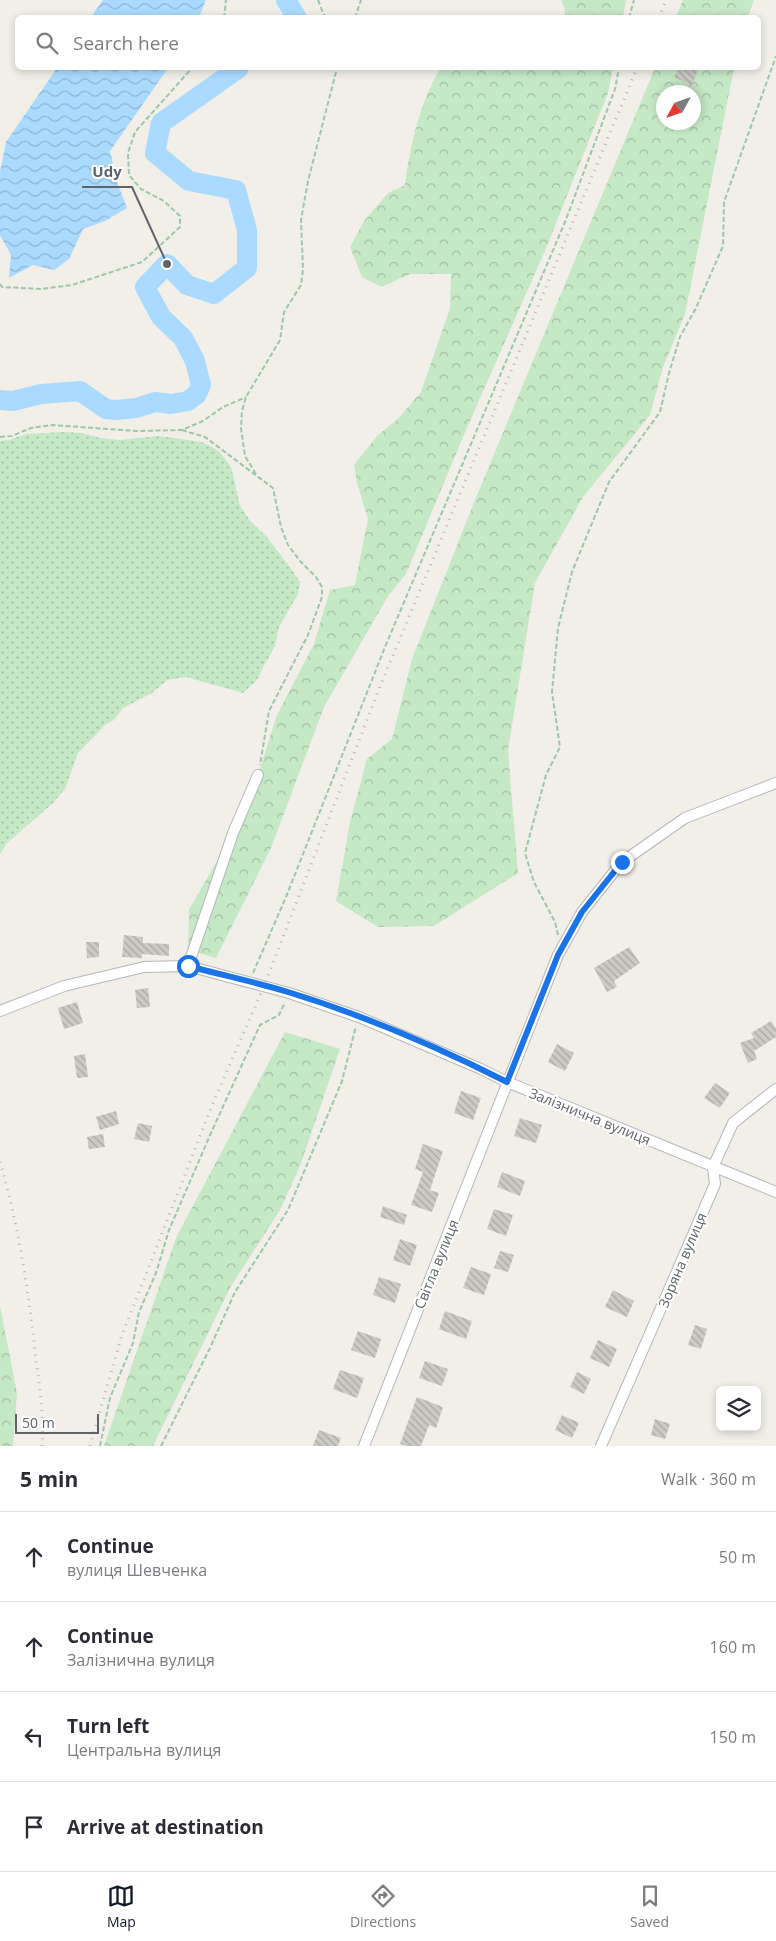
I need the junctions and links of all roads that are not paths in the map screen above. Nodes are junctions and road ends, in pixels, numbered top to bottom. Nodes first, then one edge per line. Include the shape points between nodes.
1 (258, 775) road end
2 (776, 783) edge
3 (188, 966) junction
4 (0, 1011) edge
5 (507, 1082) junction
6 (776, 1089) edge
7 (713, 1167) junction
8 (776, 1192) edge
9 (364, 1446) edge
10 (601, 1446) edge

1 - 3 street via 234,833
2 - 5 street, Світла вулиця via 685,818 622,862 582,912 558,955
3 - 4 street, Залізнична вулиця via 144,967 64,986
3 - 5 street, Залізнична вулиця via 289,992 359,1017
5 - 7 street, Залізнична вулиця
5 - 9 street, Світла вулиця
6 - 7 street, Зоряна вулиця via 734,1123
7 - 8 street, Залізнична вулиця
7 - 10 street, Зоряна вулиця via 715,1184

